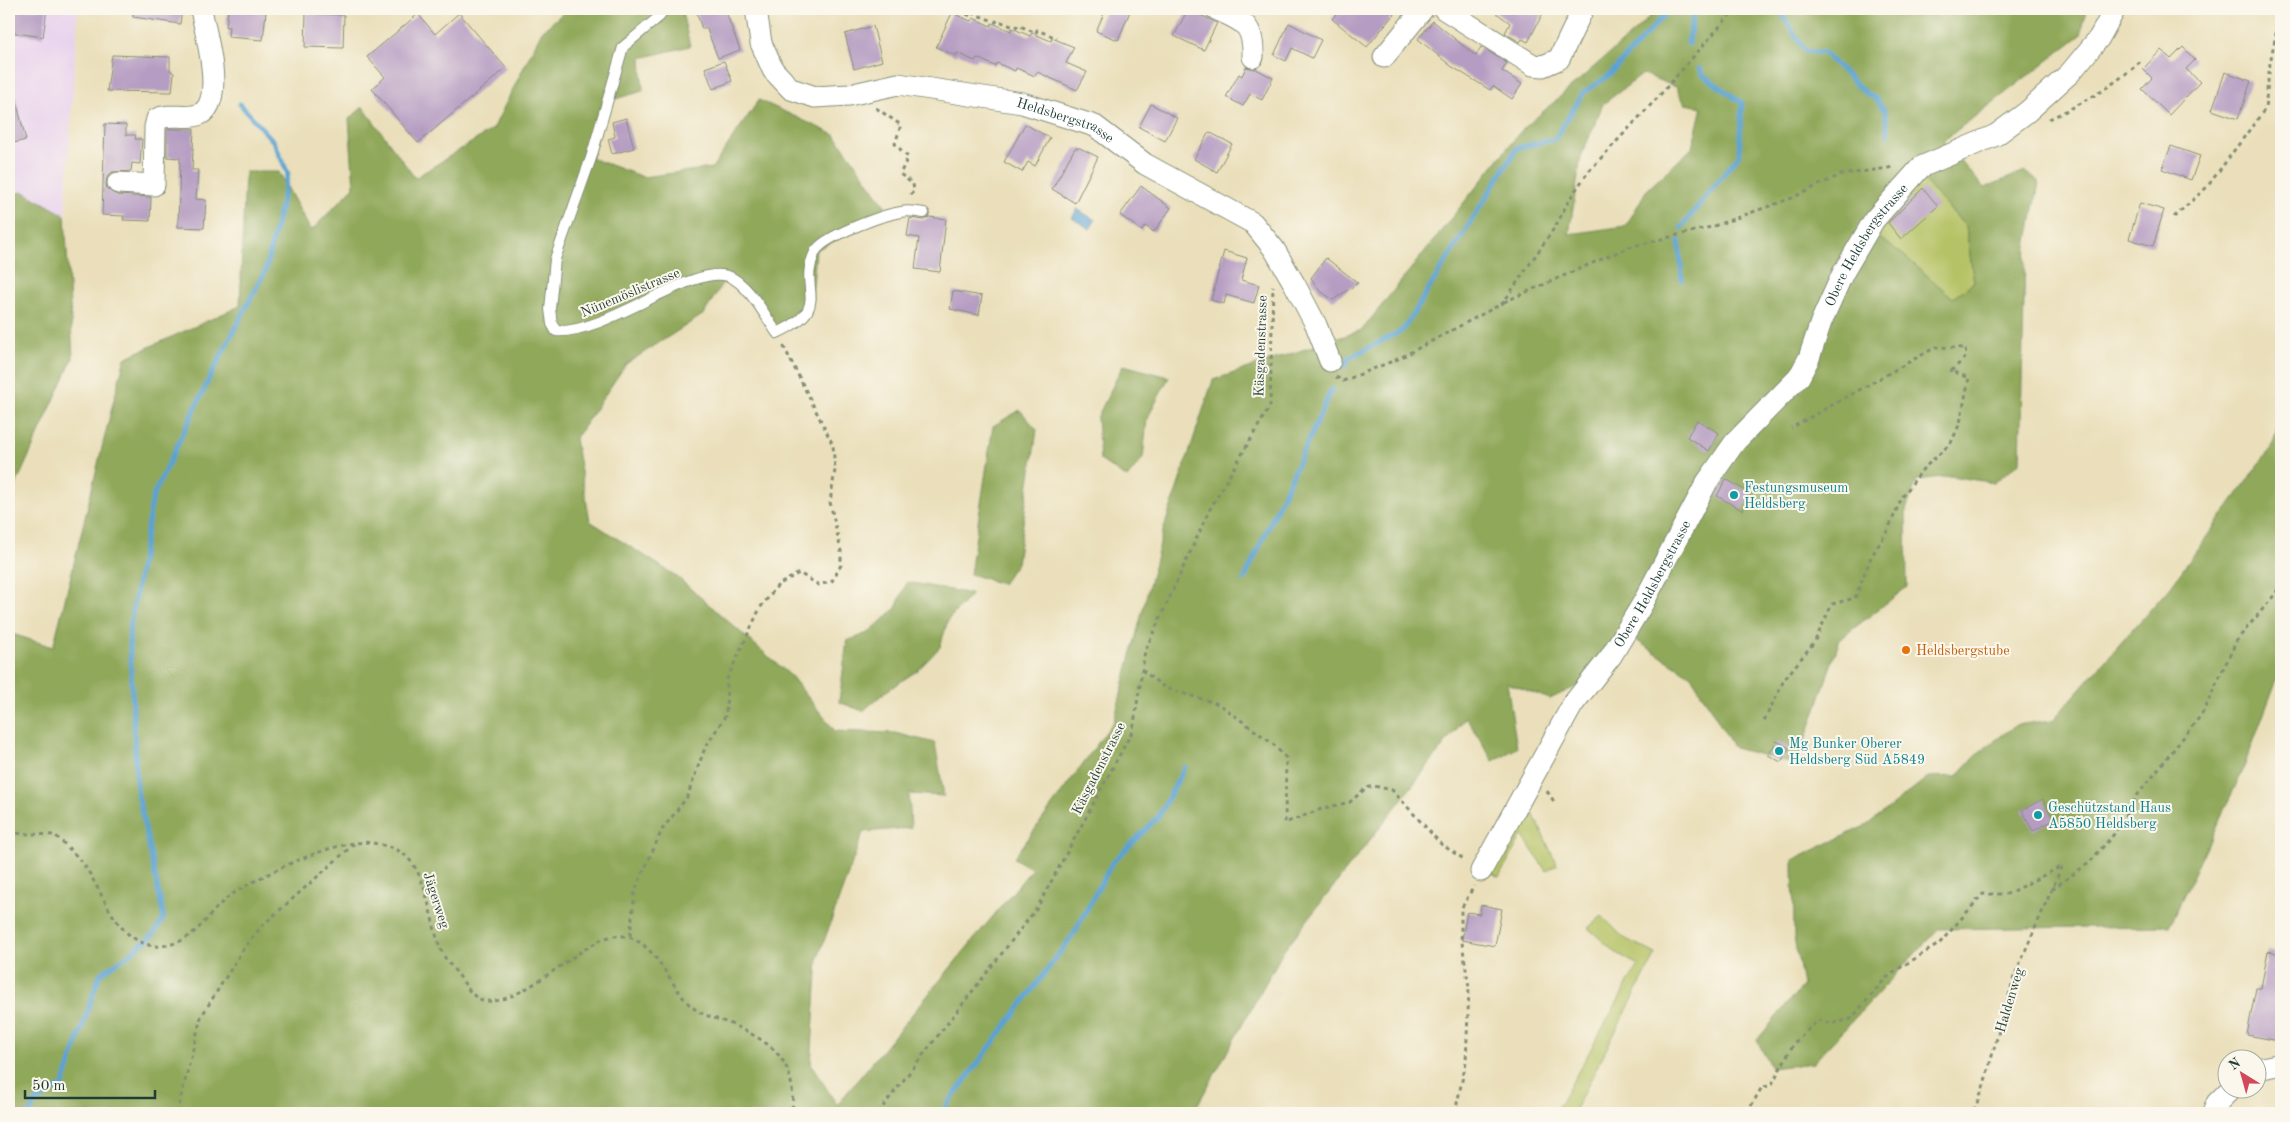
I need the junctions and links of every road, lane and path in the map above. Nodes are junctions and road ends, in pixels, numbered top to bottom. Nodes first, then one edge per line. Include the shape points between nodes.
1 (201, 9) edge
2 (662, 9) edge
3 (756, 9) edge
4 (974, 9) edge
5 (1216, 9) edge
6 (1423, 9) edge
7 (1444, 9) edge
8 (1583, 9) edge
9 (1735, 9) edge
10 (2115, 9) edge
11 (2281, 10) edge
12 (959, 11) dead end
13 (972, 13) junction
14 (1058, 38) dead end
15 (1253, 57) dead end
16 (1384, 57) dead end
17 (2143, 59) dead end
18 (849, 95) junction
19 (2044, 121) dead end
20 (1921, 167) junction
21 (118, 184) dead end
22 (912, 212) junction
23 (924, 213) dead end
24 (2174, 217) dead end
25 (1273, 278) dead end
26 (1503, 303) junction
27 (777, 334) junction
28 (1330, 360) joint
29 (1791, 428) dead end
30 (2281, 582) edge
31 (1142, 670) junction
32 (1764, 721) dead end
33 (9, 833) edge
34 (355, 842) junction
35 (1481, 871) junction
36 (2052, 890) junction
37 (630, 936) junction
38 (2281, 1064) edge
39 (2268, 1067) edge
40 (2220, 1100) edge
41 (177, 1113) edge
42 (792, 1113) edge
43 (878, 1113) edge
44 (1455, 1113) edge
45 (1748, 1113) edge
46 (1972, 1113) edge
47 (2213, 1113) edge

1 - 21 street via 212,71 210,103 202,112 192,116 157,119 154,185
2 - 27 lane, Nünemöslistrasse via 660,16 623,47 555,259 550,309 552,324 556,332 569,332 611,318 705,275 712,275 728,276 741,285
3 - 18 street, Heldsbergstrasse via 761,43 768,61 791,89 815,97
4 - 13 path
5 - 15 street via 1239,20 1251,32
6 - 16 street
7 - 8 street via 1533,65 1543,66 1559,59
9 - 26 path via 1588,172
10 - 20 street, Obere Heldsbergstrasse via 2099,38 2070,73 2027,112 1996,134
11 - 24 path via 2265,108 2207,187
12 - 13 path via 971,16
13 - 14 path
17 - 19 path via 2080,105
18 - 22 path via 869,103 901,125 895,144 908,157 900,174 913,184 914,191 908,196 916,201
18 - 28 street, Heldsbergstrasse via 898,84 1022,102 1095,126 1145,164 1252,223 1274,249 1296,285
20 - 26 path via 1840,175 1792,198 1711,227 1629,247
20 - 35 street, Obere Heldsbergstrasse via 1874,220 1843,273 1799,377 1736,442 1707,482 1643,603 1610,656 1573,704
22 - 23 lane
22 - 27 lane via 903,211 860,224 816,250 810,266 811,306 803,318
25 - 31 path, Käsgadenstrasse via 1270,406 1210,510 1145,651
26 - 28 path via 1398,359 1343,381 1336,377
27 - 37 path via 833,445 830,502 841,565 832,581 819,585 799,572 778,585 760,608 726,679 726,715 705,748 687,797 662,830 635,890
29 - 32 path via 1936,347 1965,348 1966,357 1952,371 1969,378 1960,423 1951,444 1922,470 1901,499 1855,598 1832,604 1815,641 1784,680
30 - 36 path via 2276,593 2237,640 2202,714 2139,793 2114,834 2089,863
31 - 35 path via 1165,688 1219,704 1273,744 1286,758 1285,822 1350,802 1366,788 1374,786 1392,790 1442,844
31 - 43 path, Käsgadenstrasse via 1133,730 1037,908
33 - 34 path, Jägerweg via 55,835 82,862 119,922 133,938 149,945 168,945 189,937 223,900 236,891 307,856
34 - 37 path, Jägerweg via 389,846 402,852 411,862 419,874 442,954 478,998 498,1001 529,987 598,942 612,936
34 - 41 path via 288,901 244,948 201,1017
35 - 44 path via 1462,909 1460,936 1469,988 1466,1062
36 - 45 path, Haldenweg via 2062,866 2007,894 1983,894 1939,944 1886,979 1851,1019 1831,1024 1822,1020 1816,1022 1794,1043 1773,1082 1762,1087
36 - 46 path, Haldenweg via 2014,977 1983,1088
37 - 42 path via 648,950 687,1002 706,1017 729,1024 775,1051 791,1079
38 - 39 street
40 - 47 street

